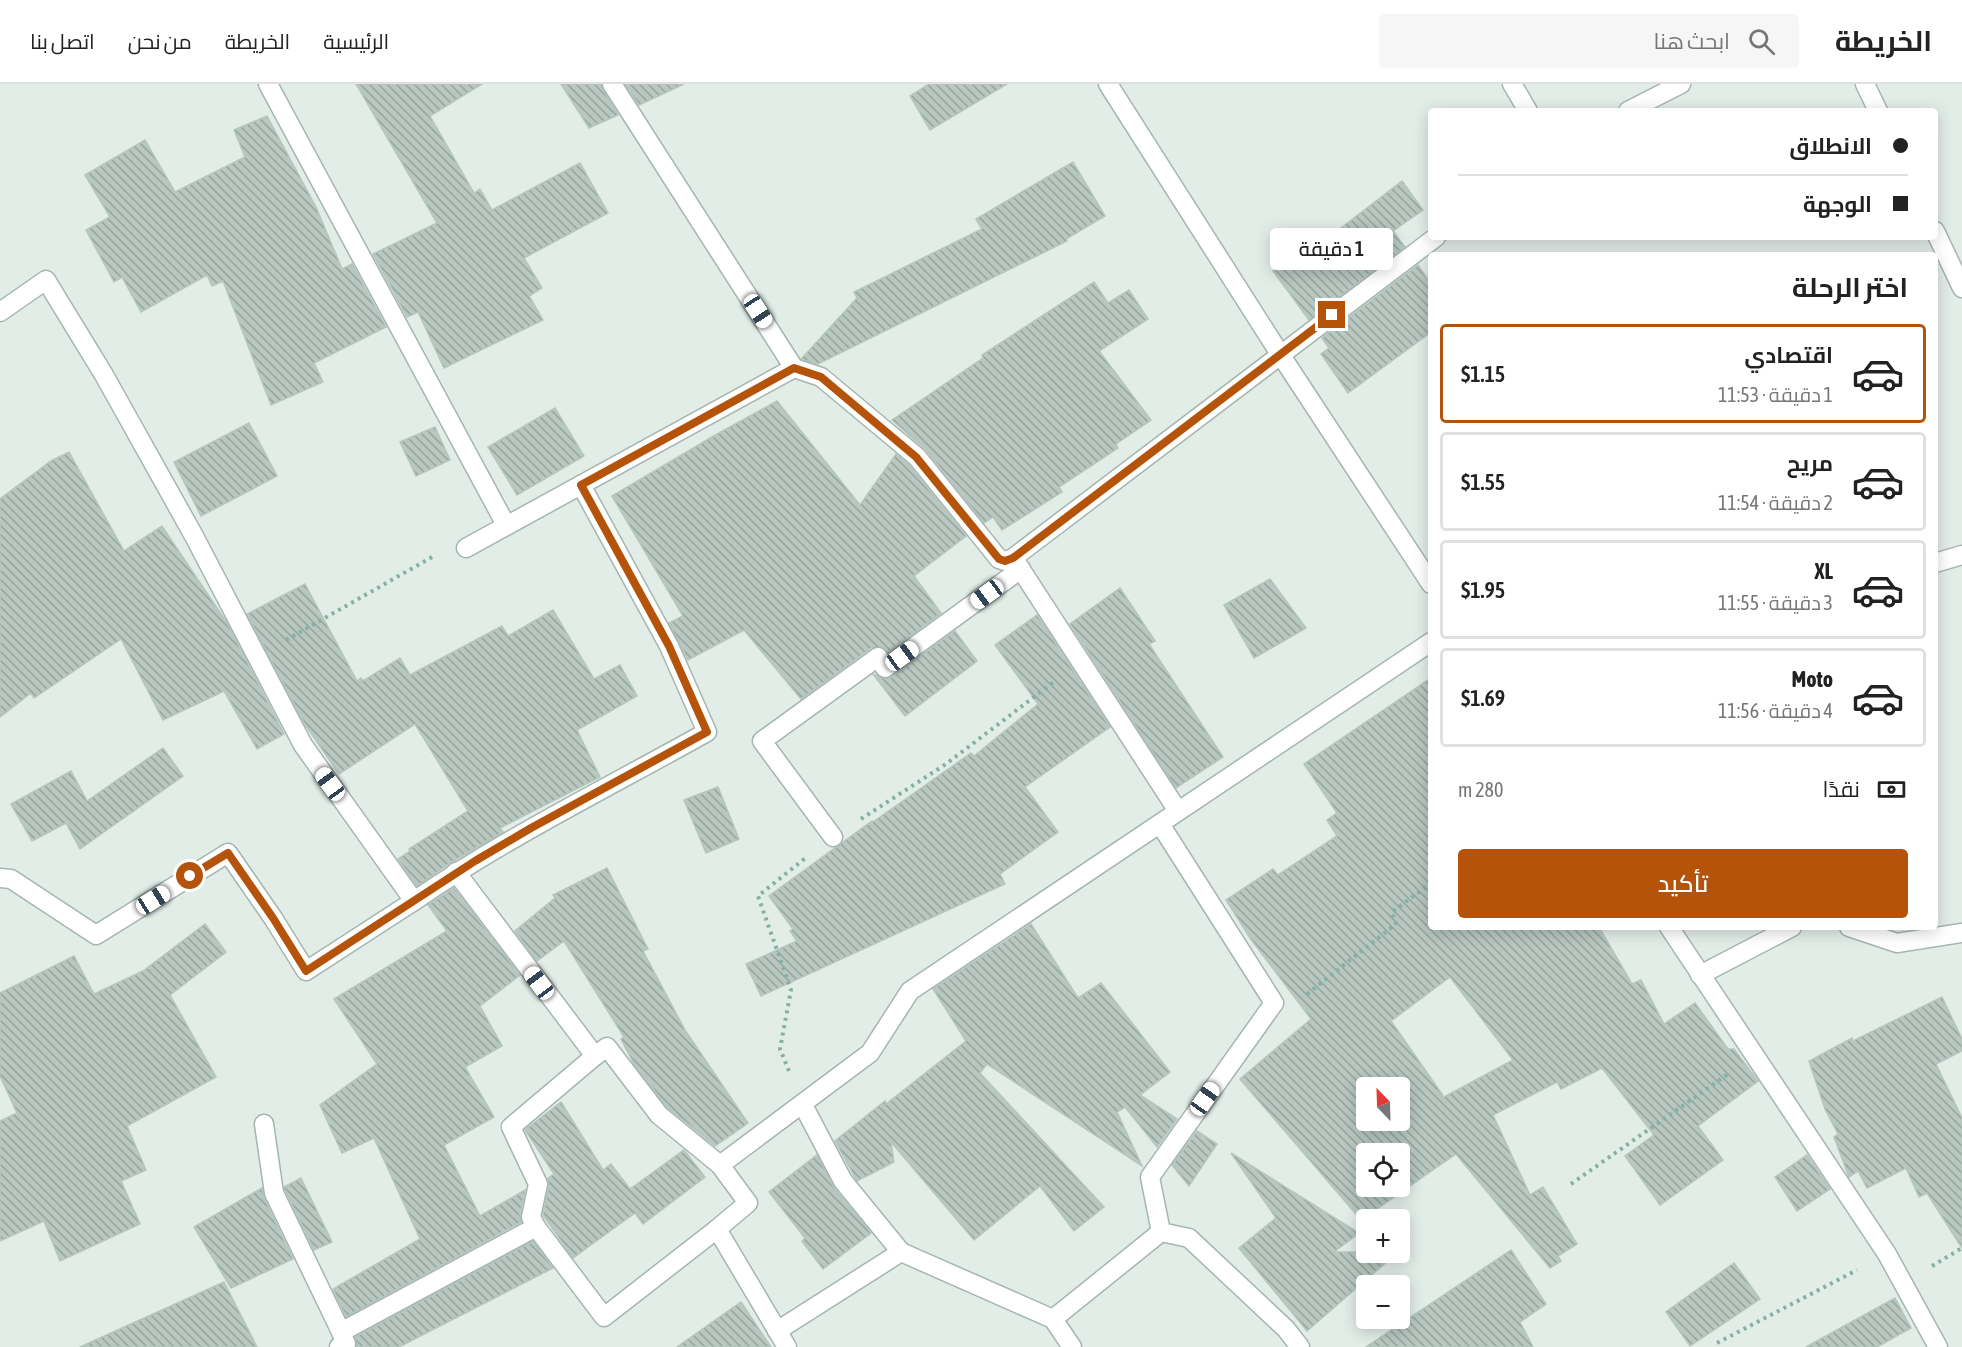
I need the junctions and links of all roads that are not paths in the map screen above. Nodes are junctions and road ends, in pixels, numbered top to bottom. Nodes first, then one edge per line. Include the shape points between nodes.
1 (268, 84) edge
2 (612, 84) edge
3 (1108, 84) edge
4 (1512, 84) edge
5 (1681, 84) edge
6 (1865, 84) edge
7 (1526, 108) edge
8 (1634, 108) edge
9 (1877, 108) edge
10 (1938, 237) edge
11 (1432, 240) edge
12 (1962, 288) edge
13 (0, 312) edge
14 (1280, 354) junction
15 (794, 368) junction
16 (581, 485) junction
17 (506, 525) junction
18 (466, 548) road end
19 (1962, 555) edge
20 (1938, 561) edge
21 (1017, 563) junction
22 (1428, 579) edge
23 (1428, 644) edge
24 (1179, 811) junction
25 (1160, 824) junction
26 (833, 837) road end
27 (456, 872) junction
28 (0, 878) edge
29 (414, 901) junction
30 (1672, 930) edge
31 (1786, 930) edge
32 (1858, 930) edge
33 (1962, 933) edge
34 (1700, 975) junction
35 (595, 1056) junction
36 (802, 1105) junction
37 (264, 1124) dead end
38 (720, 1165) junction
39 (536, 1227) junction
40 (717, 1229) junction
41 (1161, 1232) junction
42 (901, 1252) junction
43 (1053, 1319) junction
44 (777, 1331) junction
45 (340, 1339) edge
46 (787, 1347) edge
47 (1072, 1347) edge
48 (1300, 1347) edge
49 (1938, 1347) edge

1 - 17 street
2 - 15 street
3 - 14 street
4 - 7 street
5 - 8 street
6 - 9 street
10 - 12 street
11 - 14 street
13 - 29 street via 46,280 104,375 303,745
14 - 21 street
14 - 22 street
15 - 16 street
15 - 21 street via 821,377 916,457 999,559
16 - 17 street
16 - 27 street via 669,646 707,732
17 - 18 street
19 - 20 street
21 - 24 street
21 - 26 street via 885,668 878,657 762,741
23 - 24 street
24 - 25 street
25 - 36 street via 910,991 870,1053
25 - 41 street via 1274,1003 1150,1177
27 - 29 street
27 - 35 street
28 - 29 street via 11,879 96,935 228,853 306,971
30 - 34 street
31 - 34 street
32 - 33 street via 1897,943
34 - 49 street via 1887,1254
35 - 38 street via 606,1047 659,1115
35 - 39 street via 511,1127 538,1184 531,1217
36 - 38 street
36 - 42 street via 843,1181
37 - 45 street via 274,1194
38 - 40 street via 748,1203
39 - 40 street via 604,1317
39 - 45 street
40 - 44 street
41 - 43 street
41 - 48 street via 1189,1238 1286,1329
42 - 43 street
42 - 44 street
43 - 47 street
44 - 46 street

